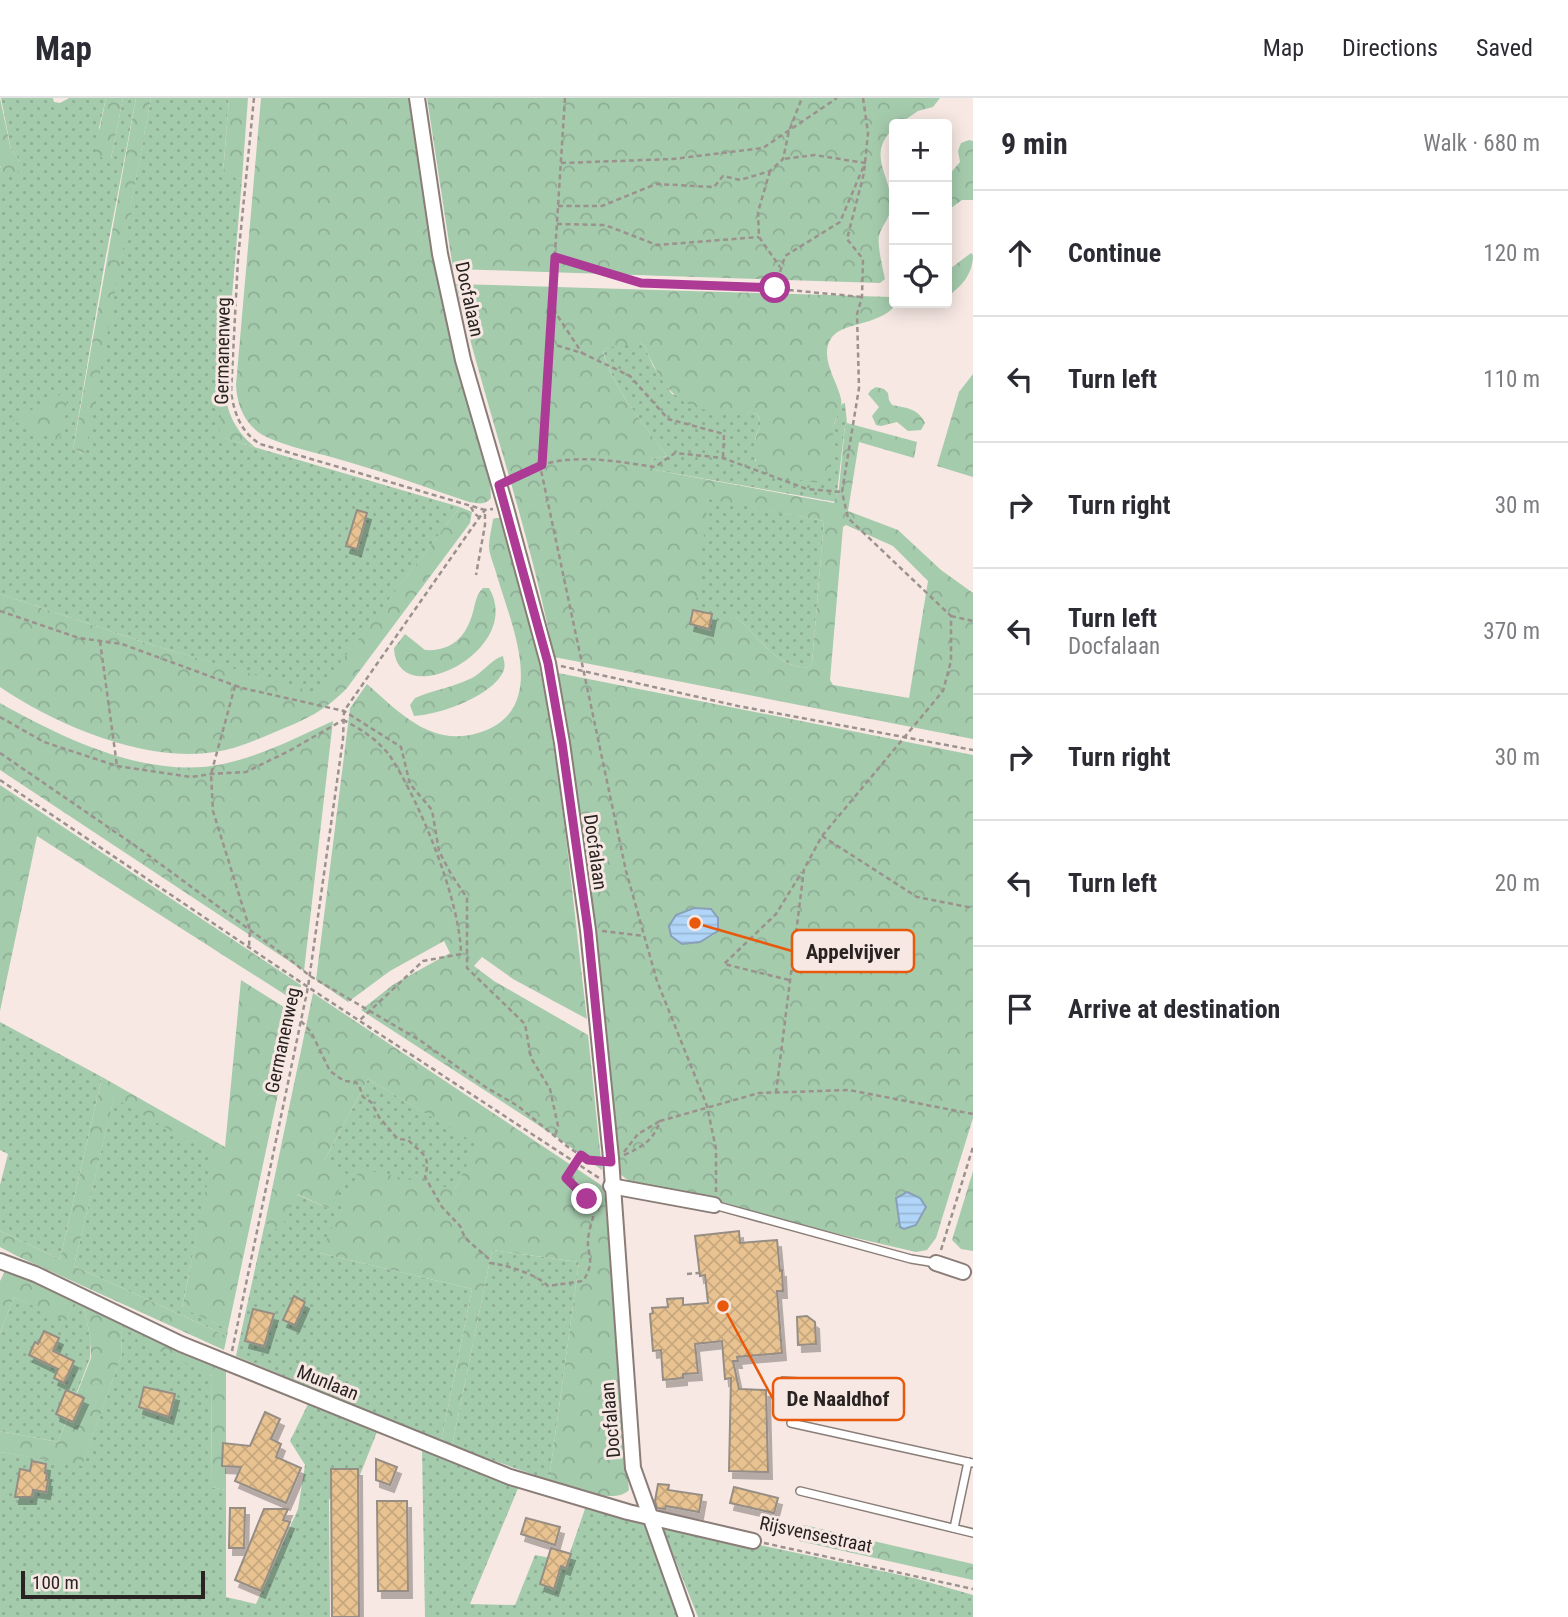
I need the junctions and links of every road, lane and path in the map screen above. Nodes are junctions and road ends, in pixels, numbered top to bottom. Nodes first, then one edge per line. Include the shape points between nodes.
1 (254, 98) edge
2 (417, 98) edge
3 (565, 98) edge
4 (802, 98) edge
5 (837, 98) edge
6 (863, 98) edge
7 (789, 131) junction
8 (783, 159) junction
9 (561, 163) junction
10 (864, 163) junction
11 (770, 171) junction
12 (558, 206) junction
13 (557, 224) junction
14 (759, 237) junction
15 (555, 257) junction
16 (781, 269) junction
17 (775, 288) junction
18 (862, 297) junction
19 (552, 308) junction
20 (549, 342) junction
21 (582, 353) junction
22 (723, 458) junction
23 (542, 465) junction
24 (499, 485) junction
25 (842, 492) junction
26 (471, 506) junction
27 (506, 508) junction
28 (485, 510) junction
29 (480, 517) junction
30 (476, 575) dead end
31 (0, 611) edge
32 (951, 616) junction
33 (973, 621) edge
34 (100, 640) junction
35 (548, 663) junction
36 (584, 670) junction
37 (235, 686) junction
38 (344, 711) junction
39 (0, 717) edge
40 (343, 720) junction
41 (905, 737) junction
42 (973, 750) edge
43 (0, 753) edge
44 (117, 766) junction
45 (211, 774) junction
46 (0, 780) edge
47 (822, 836) junction
48 (804, 869) junction
49 (973, 908) edge
50 (250, 930) junction
51 (588, 930) junction
52 (644, 936) junction
53 (248, 946) junction
54 (310, 976) junction
55 (789, 980) junction
56 (308, 987) junction
57 (369, 1012) junction
58 (359, 1020) junction
59 (301, 1021) junction
60 (776, 1093) junction
61 (707, 1106) junction
62 (973, 1114) edge
63 (660, 1121) junction
64 (555, 1136) junction
65 (973, 1147) edge
66 (581, 1155) junction
67 (615, 1158) junction
68 (576, 1164) junction
69 (611, 1186) junction
70 (714, 1205) junction
71 (0, 1261) edge
72 (936, 1263) junction
73 (699, 1273) dead end
74 (687, 1274) dead end
75 (968, 1274) edge
76 (230, 1363) junction
77 (791, 1423) dead end
78 (970, 1463) edge
79 (800, 1490) dead end
80 (650, 1518) junction
81 (954, 1528) junction
82 (973, 1532) edge
83 (753, 1541) joint
84 (973, 1589) edge
85 (686, 1617) edge

1 - 26 path, Germanenweg via 238,259 231,393 234,413 248,437 260,444
2 - 24 street, Docfalaan via 440,254 463,359
3 - 9 path
4 - 7 path
5 - 7 path
6 - 10 path via 868,133
7 - 8 path
7 - 9 path via 763,148 673,159
8 - 10 path via 815,155
8 - 11 path
9 - 12 path
10 - 16 path via 840,222 785,256
10 - 18 path via 847,239 863,259
11 - 12 path via 740,180 723,176 714,187 656,184 601,206
11 - 14 path via 758,212
12 - 13 path
13 - 14 path via 605,225 657,245
13 - 15 path
14 - 16 path
15 - 17 path via 641,283
15 - 19 path
16 - 17 path
17 - 18 path
18 - 25 path via 857,314 859,388
19 - 20 path
19 - 21 path
20 - 21 path
20 - 23 path
21 - 22 path via 630,376 668,419 724,434
22 - 23 path via 675,453 655,467 608,461
22 - 25 path via 807,489
23 - 24 path
23 - 36 path
24 - 27 street, Docfalaan
25 - 32 path via 848,518
26 - 28 path, Germanenweg
26 - 29 path
27 - 28 path
27 - 35 street, Docfalaan
28 - 29 path
28 - 30 path
29 - 38 path
31 - 34 path via 79,638
32 - 33 path
32 - 41 path via 951,661 943,691
34 - 37 path
34 - 44 path
35 - 36 path
35 - 51 street, Docfalaan
36 - 41 path via 738,706
36 - 52 path
37 - 38 path
37 - 45 path
38 - 40 path, Germanenweg
38 - 64 path via 401,747 410,784 432,810 439,851 467,898 467,968 525,1024 531,1058 550,1089 558,1126
39 - 44 path via 44,742
40 - 45 path via 246,772
40 - 54 path, Germanenweg
40 - 57 path via 360,728 388,754 416,804 461,933 461,954 423,961
41 - 42 path
41 - 47 path
43 - 50 path
44 - 45 path via 191,777
45 - 50 path via 213,811
46 - 53 path
47 - 48 path
47 - 49 path via 917,897
48 - 55 path
48 - 55 path via 776,914 724,964
50 - 53 path
50 - 54 path
51 - 52 path
51 - 67 street, Docfalaan
52 - 61 path
53 - 56 path
54 - 56 path, Germanenweg
54 - 57 path
55 - 60 path
56 - 58 path
56 - 59 path, Germanenweg
57 - 58 path
57 - 64 path via 421,1041
58 - 68 path
59 - 68 path via 330,1071 359,1085 394,1136 408,1140 428,1160 425,1177 442,1207 490,1264 510,1265 548,1286 583,1281 592,1259 588,1234 593,1210 585,1195 566,1178
59 - 76 path, Germanenweg
60 - 61 path
60 - 62 path via 849,1090
61 - 63 path
61 - 70 path via 716,1149
63 - 67 path via 638,1134
63 - 67 path via 645,1146
64 - 66 path
65 - 72 path
66 - 67 path via 588,1160
66 - 68 path
67 - 69 street, Docfalaan
68 - 69 path
69 - 70 street
69 - 80 street, Docfalaan via 633,1468
70 - 72 lane
71 - 76 street, Munlaan
72 - 75 street
73 - 74 path
76 - 80 street, Munlaan via 510,1477
77 - 78 lane
78 - 81 lane
79 - 81 lane
80 - 83 street, Rijsvensestraat
80 - 85 street, Docfalaan
81 - 82 lane
83 - 84 path, Rijsvensestraat

